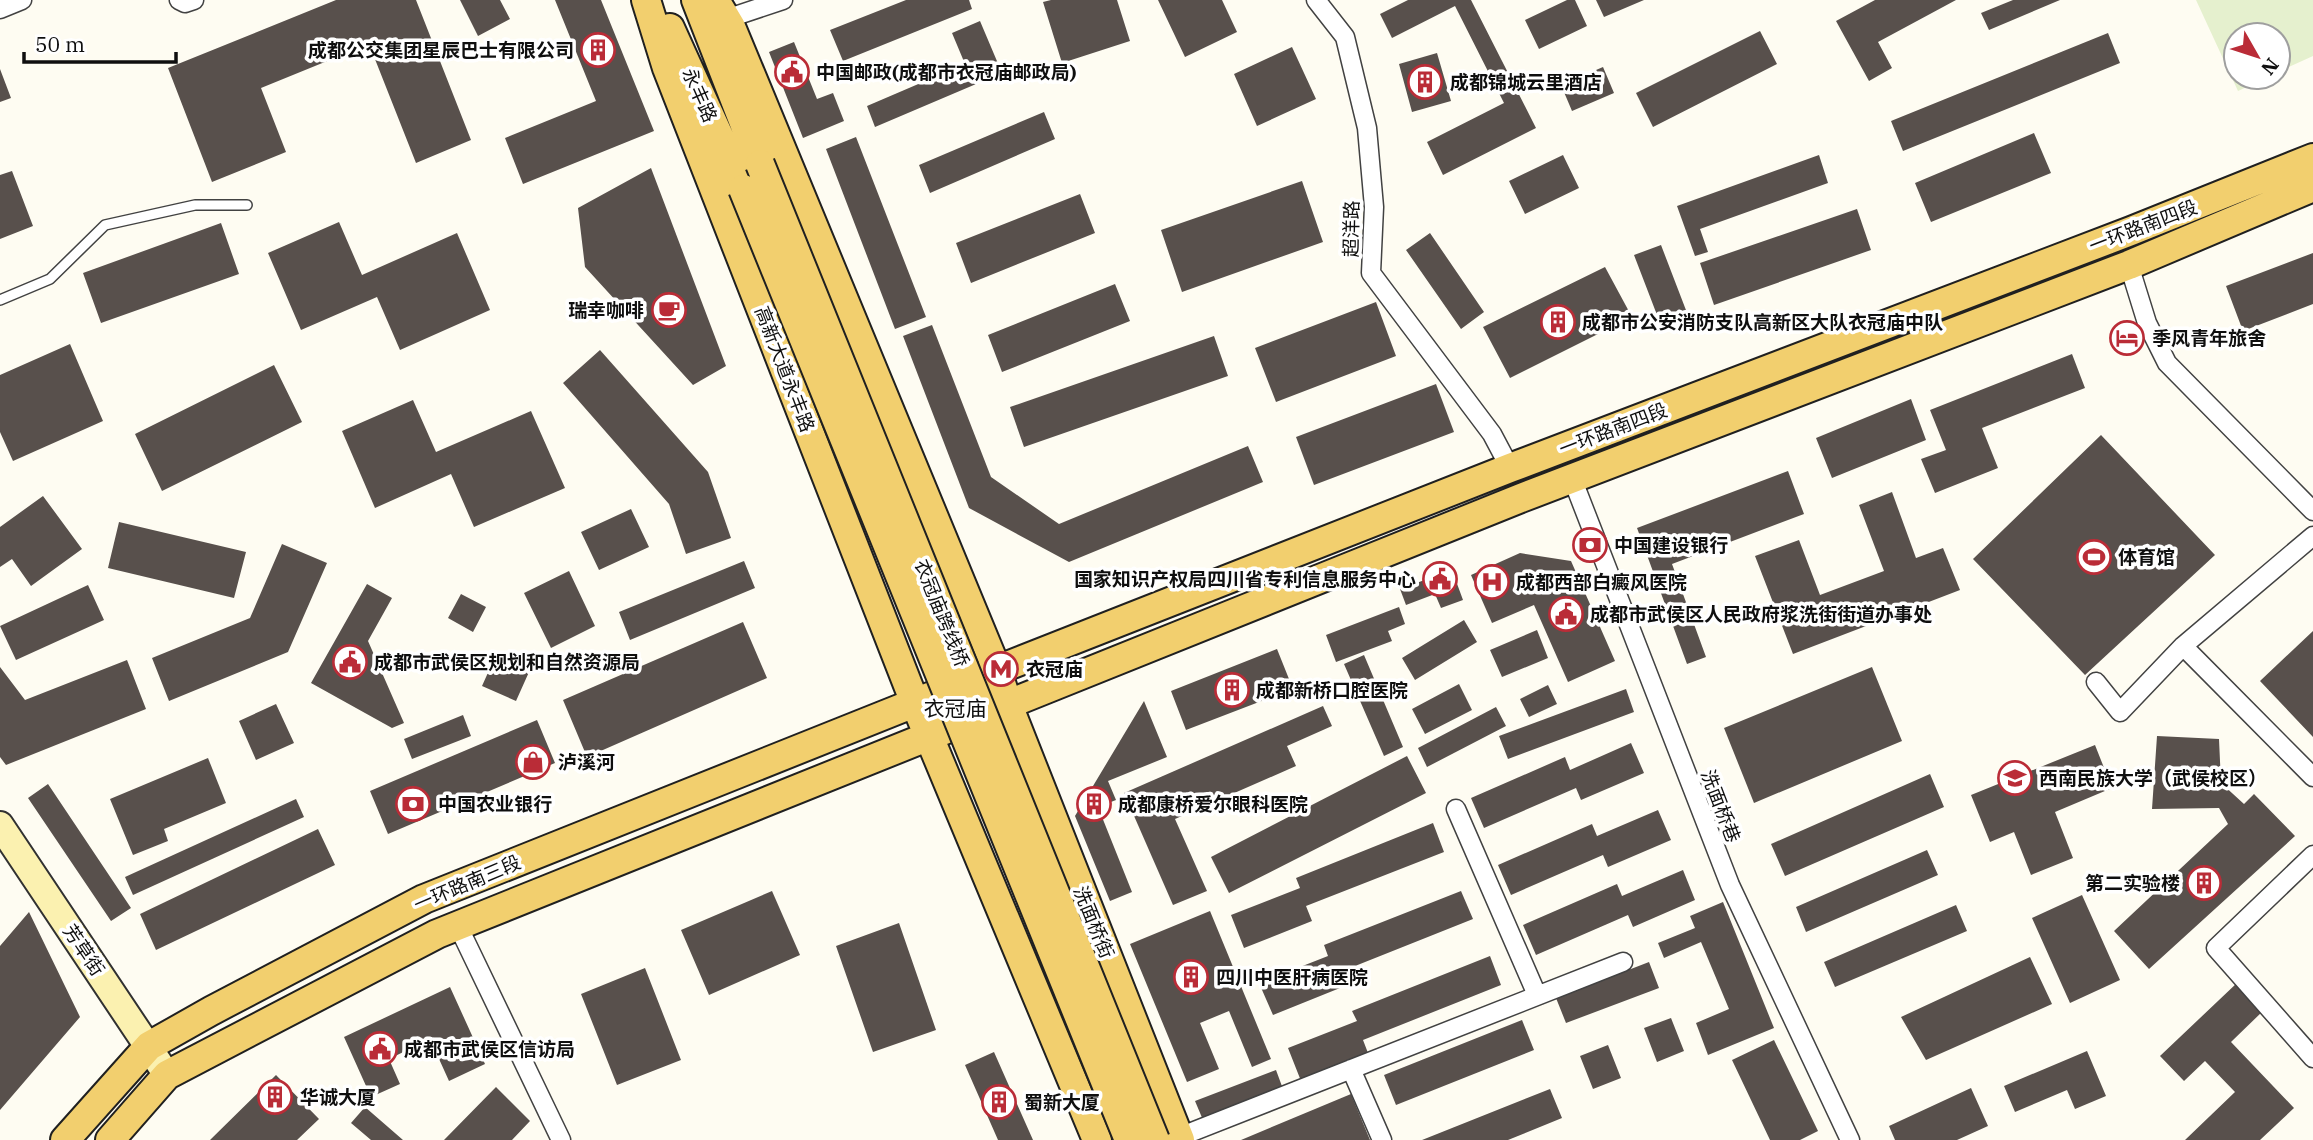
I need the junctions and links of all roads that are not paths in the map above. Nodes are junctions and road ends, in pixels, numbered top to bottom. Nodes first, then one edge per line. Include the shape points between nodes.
1 (22, 0) edge
2 (179, 0) edge
3 (194, 0) edge
4 (646, 0) edge
5 (658, 0) edge
6 (696, 0) edge
7 (783, 0) edge
8 (1316, 0) edge
9 (0, 9) edge
10 (721, 10) edge
11 (2313, 158) edge
12 (760, 164) joint
13 (2313, 187) edge
14 (743, 189) joint
15 (247, 205) dead end
16 (2129, 265) junction
17 (0, 300) edge
18 (1510, 468) junction
19 (1572, 478) junction
20 (2313, 511) edge
21 (2313, 537) edge
22 (2183, 646) junction
23 (997, 670) junction
24 (2096, 682) dead end
25 (915, 703) junction
26 (1008, 705) junction
27 (929, 736) junction
28 (2313, 777) edge
29 (1456, 809) dead end
30 (0, 825) edge
31 (2313, 855) edge
32 (460, 930) dead end
33 (1623, 962) dead end
34 (1537, 995) junction
35 (149, 1046) junction
36 (2313, 1058) edge
37 (1351, 1069) junction
38 (167, 1075) junction
39 (1171, 1139) edge
40 (65, 1140) edge
41 (110, 1140) edge
42 (561, 1140) edge
43 (1097, 1140) edge
44 (1129, 1140) edge
45 (1382, 1140) edge
46 (1850, 1140) edge

1 - 9 street
2 - 3 street
4 - 25 main road, 高新大道永丰路 via 667,68
5 - 14 main road, 永丰路
6 - 12 main road, 永丰路
7 - 10 street
8 - 18 street, 超洋路 via 1345,37 1367,128 1374,207 1371,273 1492,434
10 - 23 main road
11 - 18 main road, 一环路南四段
12 - 39 main road, 衣冠庙跨线桥, bridge
13 - 16 main road, 一环路南四段
14 - 44 main road, 衣冠庙跨线桥, bridge
15 - 17 lane via 195,205 105,225 50,279
16 - 19 main road, 一环路南四段
16 - 20 street via 2147,323 2168,363
18 - 23 main road, 一环路南四段
19 - 26 main road, 一环路南四段
19 - 46 street, 洗面桥巷 via 1730,885
21 - 22 street
22 - 24 street via 2120,712
22 - 28 street
23 - 25 main road, 一环路南四段
23 - 26 main road
25 - 27 main road, 高新大道永丰路
25 - 35 main road, 一环路南三段 via 424,899
26 - 27 main road, 一环路南四段
26 - 39 main road, 洗面桥街
27 - 38 main road, 一环路南三段 via 437,934
27 - 43 main road
29 - 34 street
30 - 35 street, 芳草街
31 - 36 street via 2216,948
32 - 42 street
33 - 34 street
34 - 37 street
35 - 38 street, 芳草街
35 - 40 main road, 一环路南三段
37 - 39 street
37 - 45 street
38 - 41 main road, 一环路南三段

